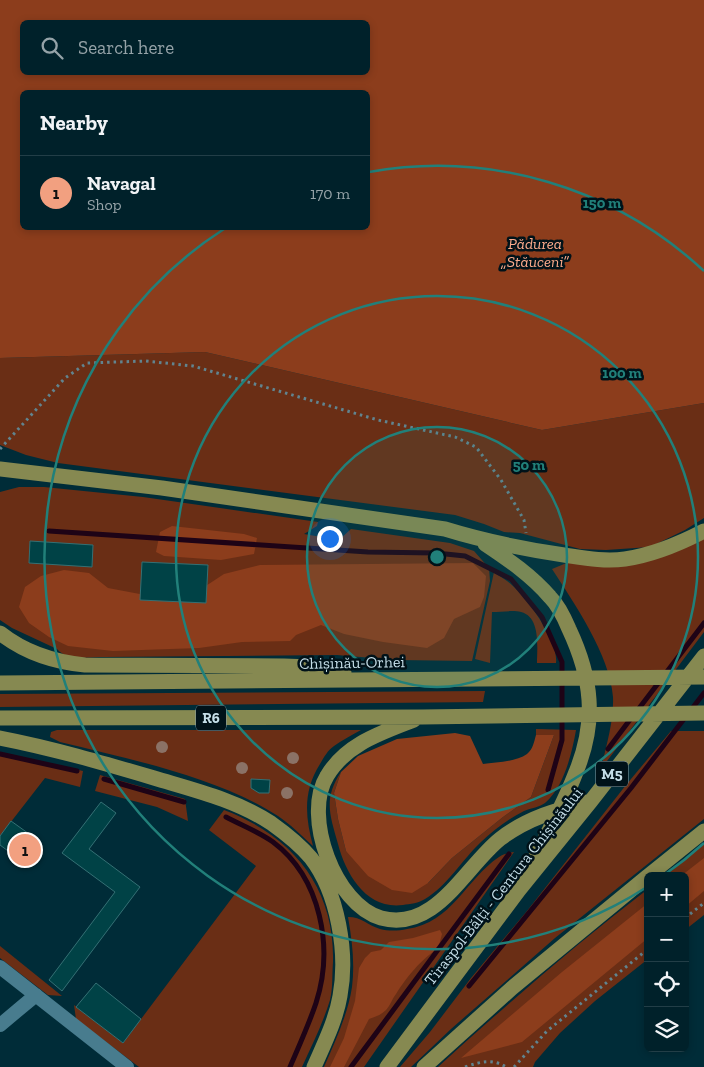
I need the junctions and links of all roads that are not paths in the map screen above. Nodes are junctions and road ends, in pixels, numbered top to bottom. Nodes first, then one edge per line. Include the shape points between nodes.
1 (0, 469) edge
2 (22, 472) junction
3 (0, 478) edge
4 (704, 531) edge
5 (476, 538) junction
6 (0, 633) edge
7 (704, 656) edge
8 (704, 677) edge
9 (378, 679) junction
10 (0, 683) edge
11 (704, 713) edge
12 (422, 717) junction
13 (0, 718) edge
14 (0, 738) edge
15 (591, 801) junction
16 (560, 809) junction
17 (704, 831) edge
18 (653, 872) edge
19 (644, 879) edge
20 (519, 890) junction
21 (0, 967) edge
22 (36, 995) junction
23 (0, 1025) edge
24 (127, 1067) edge
25 (314, 1067) edge
26 (387, 1067) edge
27 (424, 1067) edge

1 - 2 highway
2 - 3 highway
2 - 5 highway via 285,505 445,529
4 - 5 highway via 654,553 623,559 589,559
5 - 16 highway via 533,579 551,597 579,649 590,698 587,737 577,771
6 - 9 highway via 14,644 69,664 311,667
7 - 15 highway, Tiraspol-Bălți - Centura Chișinăului / M5
8 - 9 highway, Chișinău-Orhei / R6
9 - 10 highway, Chișinău-Orhei / R6
11 - 12 highway, R6
12 - 13 highway, R6
12 - 16 highway via 354,746 330,771 320,794 320,831 329,863 356,902 372,915 399,921 427,912 445,898 500,839 518,827
14 - 25 highway via 74,755 217,798 271,823 297,843 324,881 334,906 343,952 340,997
15 - 16 highway
15 - 20 highway, Tiraspol-Bălți - Centura Chișinăului / M5
16 - 20 highway
17 - 18 highway
19 - 27 highway via 512,988
20 - 26 highway, Tiraspol-Bălți - Centura Chișinăului / M5
21 - 22 street
22 - 23 street
22 - 24 street

